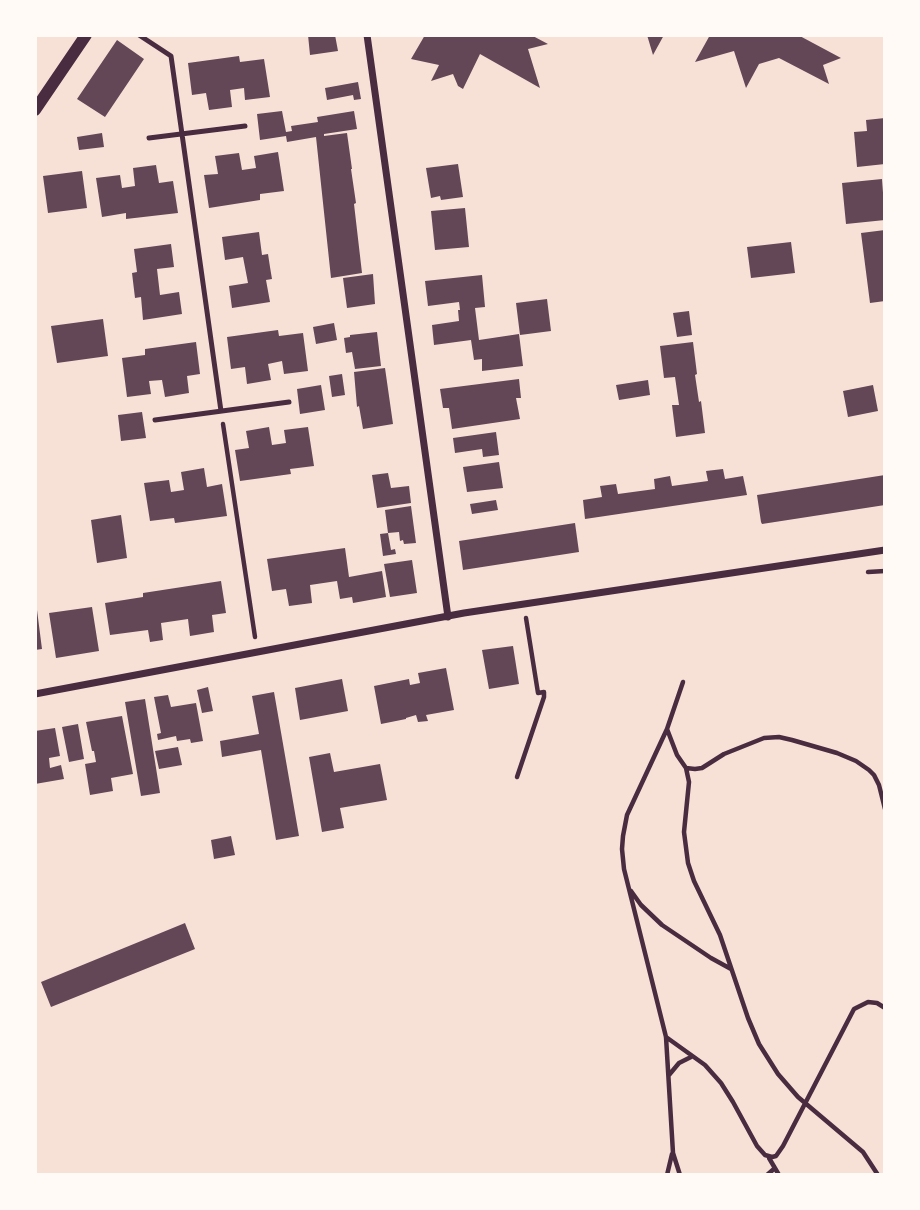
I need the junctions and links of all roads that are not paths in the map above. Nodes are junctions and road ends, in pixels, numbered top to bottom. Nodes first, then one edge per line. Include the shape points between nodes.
1 (86, 35) edge
2 (139, 35) edge
3 (367, 35) edge
4 (35, 110) edge
5 (246, 126) dead end
6 (181, 134) junction
7 (149, 138) dead end
8 (289, 402) dead end
9 (221, 411) junction
10 (155, 421) dead end
11 (885, 550) edge
12 (448, 617) junction
13 (35, 694) edge

1 - 4 street
2 - 6 lane via 171,56
3 - 12 street
5 - 6 lane
6 - 7 lane
6 - 9 lane
8 - 9 lane
9 - 10 lane
11 - 12 street
12 - 13 street

